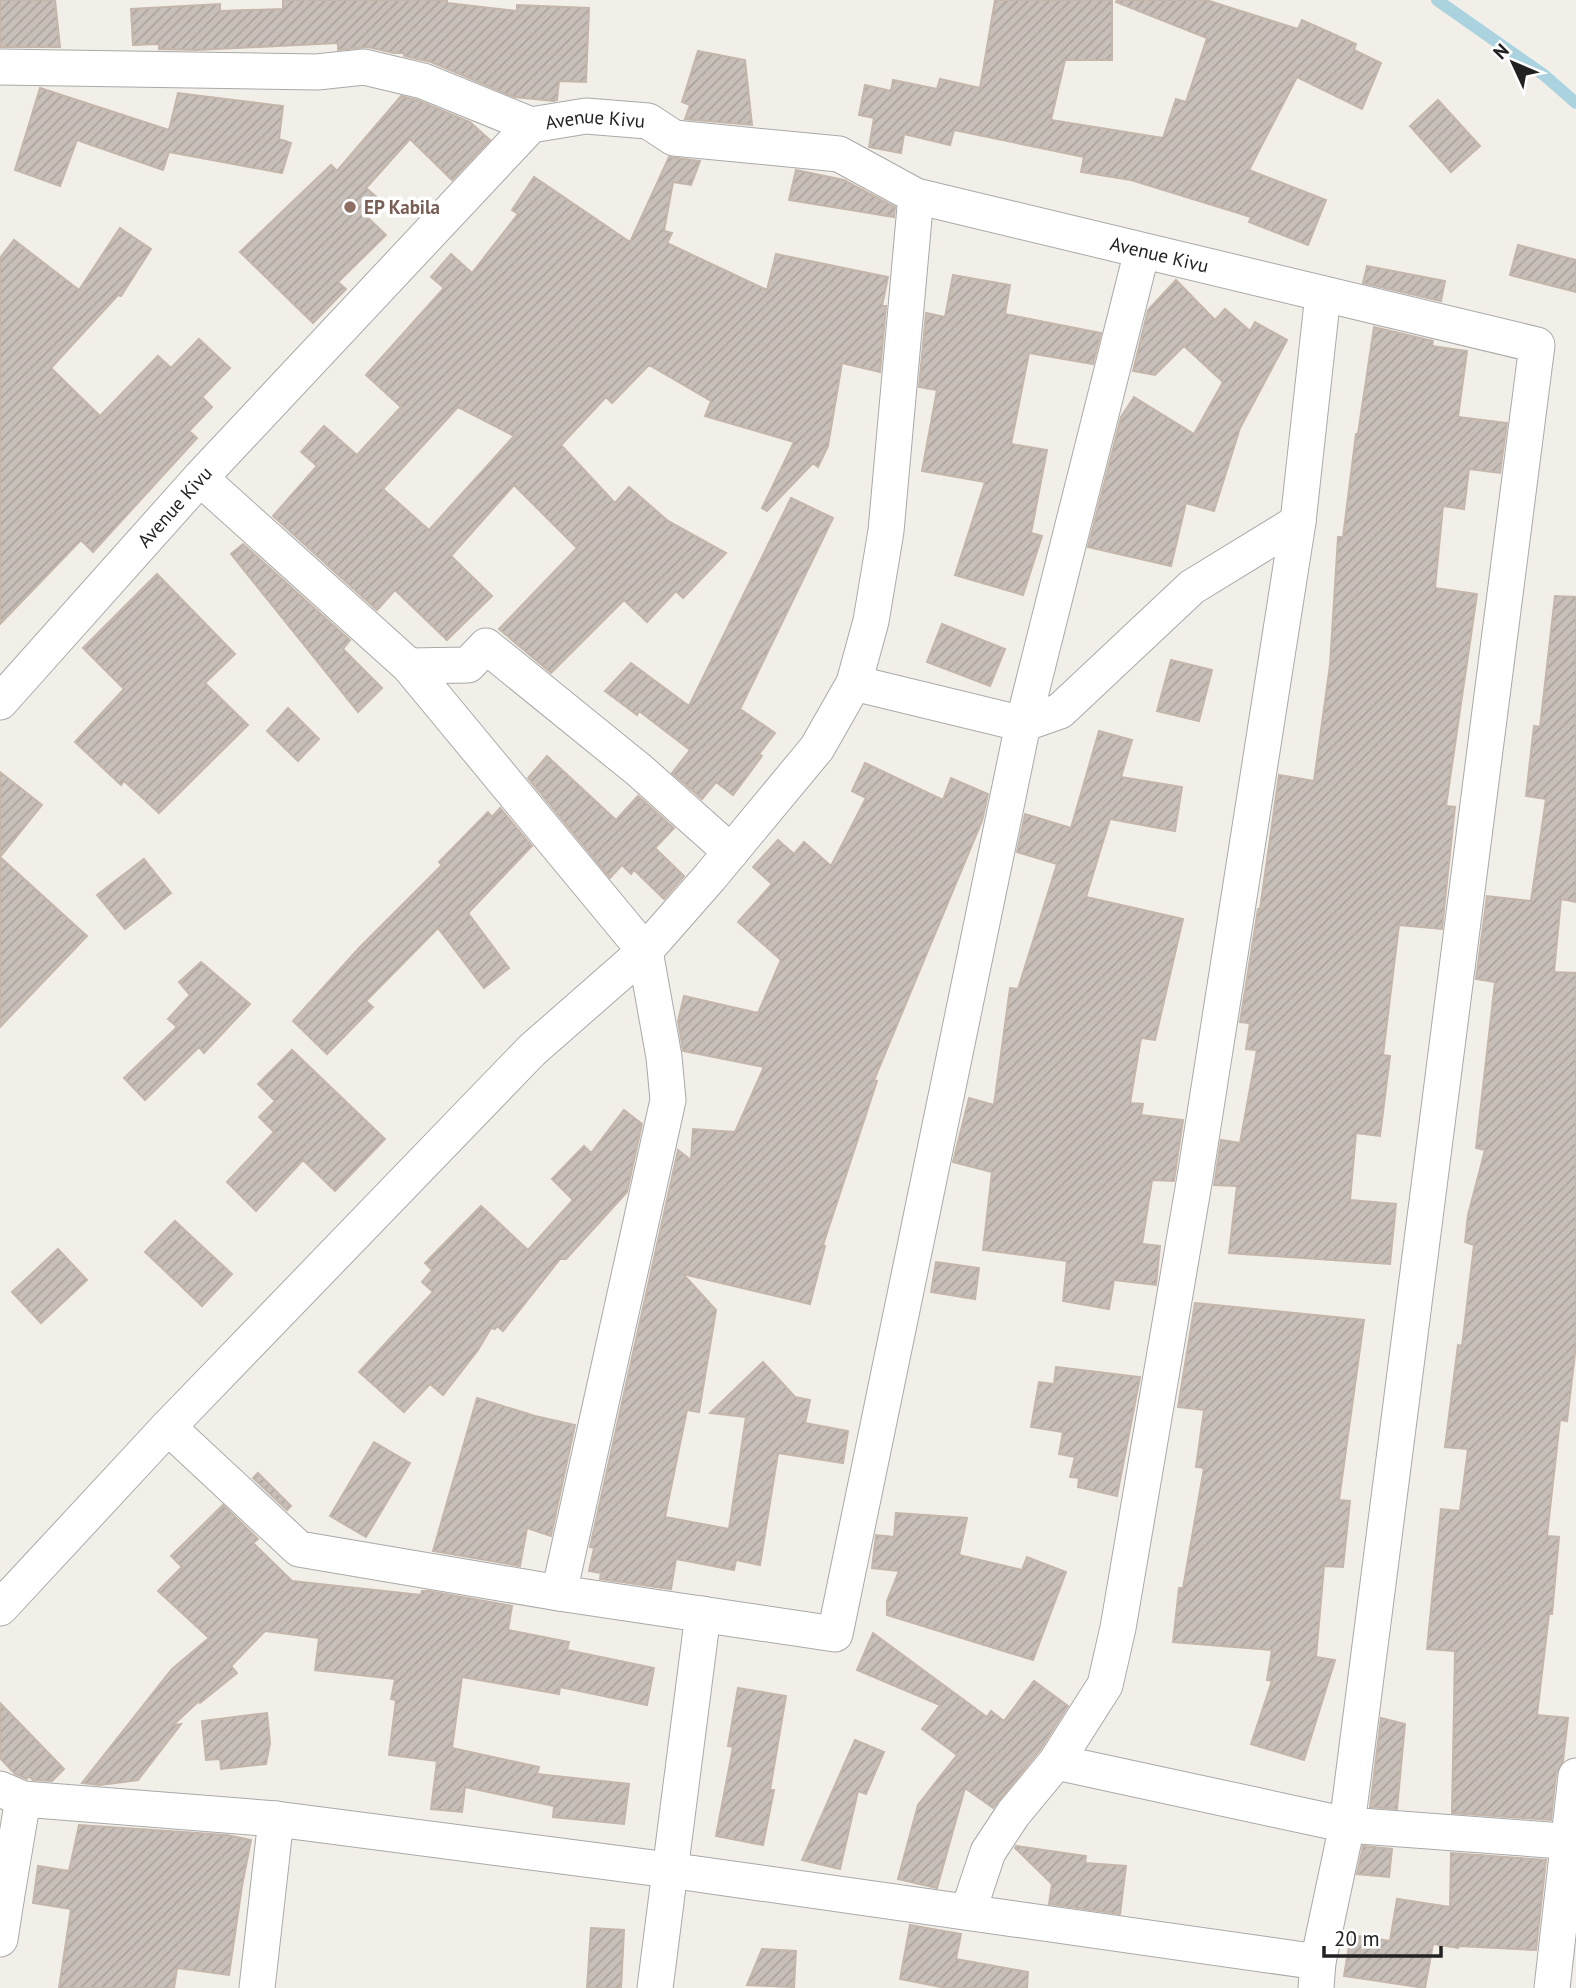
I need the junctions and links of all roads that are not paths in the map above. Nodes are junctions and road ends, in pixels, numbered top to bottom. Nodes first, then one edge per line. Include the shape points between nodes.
1 (0, 67) edge
2 (531, 125) junction
3 (916, 196) junction
4 (1142, 251) junction
5 (1323, 295) junction
6 (200, 478) junction
7 (1298, 522) junction
8 (409, 666) junction
9 (854, 683) junction
10 (2, 695) edge
11 (1023, 724) junction
12 (731, 852) junction
13 (645, 951) junction
14 (168, 1427) junction
15 (559, 1592) junction
16 (0, 1608) edge
17 (703, 1614) junction
18 (1056, 1762) junction
19 (1576, 1776) edge
20 (11, 1794) edge
21 (276, 1819) junction
22 (1347, 1825) junction
23 (1572, 1842) edge
24 (669, 1870) junction
25 (3, 1900) edge
26 (968, 1912) junction
27 (0, 1939) edge
28 (1317, 1975) edge
29 (257, 1988) edge
30 (655, 1988) edge
31 (1552, 1988) edge

1 - 2 street via 317,72 365,67 423,80
2 - 3 street, Avenue Kivu via 586,116 648,121 674,138 839,154
2 - 6 street, Avenue Kivu
3 - 4 street, Avenue Kivu
3 - 9 street via 886,531 871,621
4 - 5 street, Avenue Kivu
4 - 11 street
5 - 7 street
5 - 22 street, Avenue Kivu via 1537,345
6 - 8 street
6 - 10 street, Avenue Kivu
7 - 11 street via 1192,587 1060,711
7 - 18 street via 1198,1163 1118,1628 1105,1685
8 - 12 street via 468,664 486,646 639,770
8 - 13 street
9 - 11 street
9 - 12 street via 817,748
11 - 17 street via 835,1634
12 - 13 street
13 - 14 street via 533,1050
13 - 15 street via 667,1100
14 - 15 street via 299,1549
14 - 16 street
15 - 17 street
17 - 24 street
18 - 22 street
18 - 26 street via 988,1852
19 - 23 street
20 - 21 street
20 - 25 street
21 - 24 street
21 - 29 street
22 - 23 street
22 - 28 street
23 - 31 street
24 - 26 street
24 - 30 street
25 - 27 street
26 - 28 street

